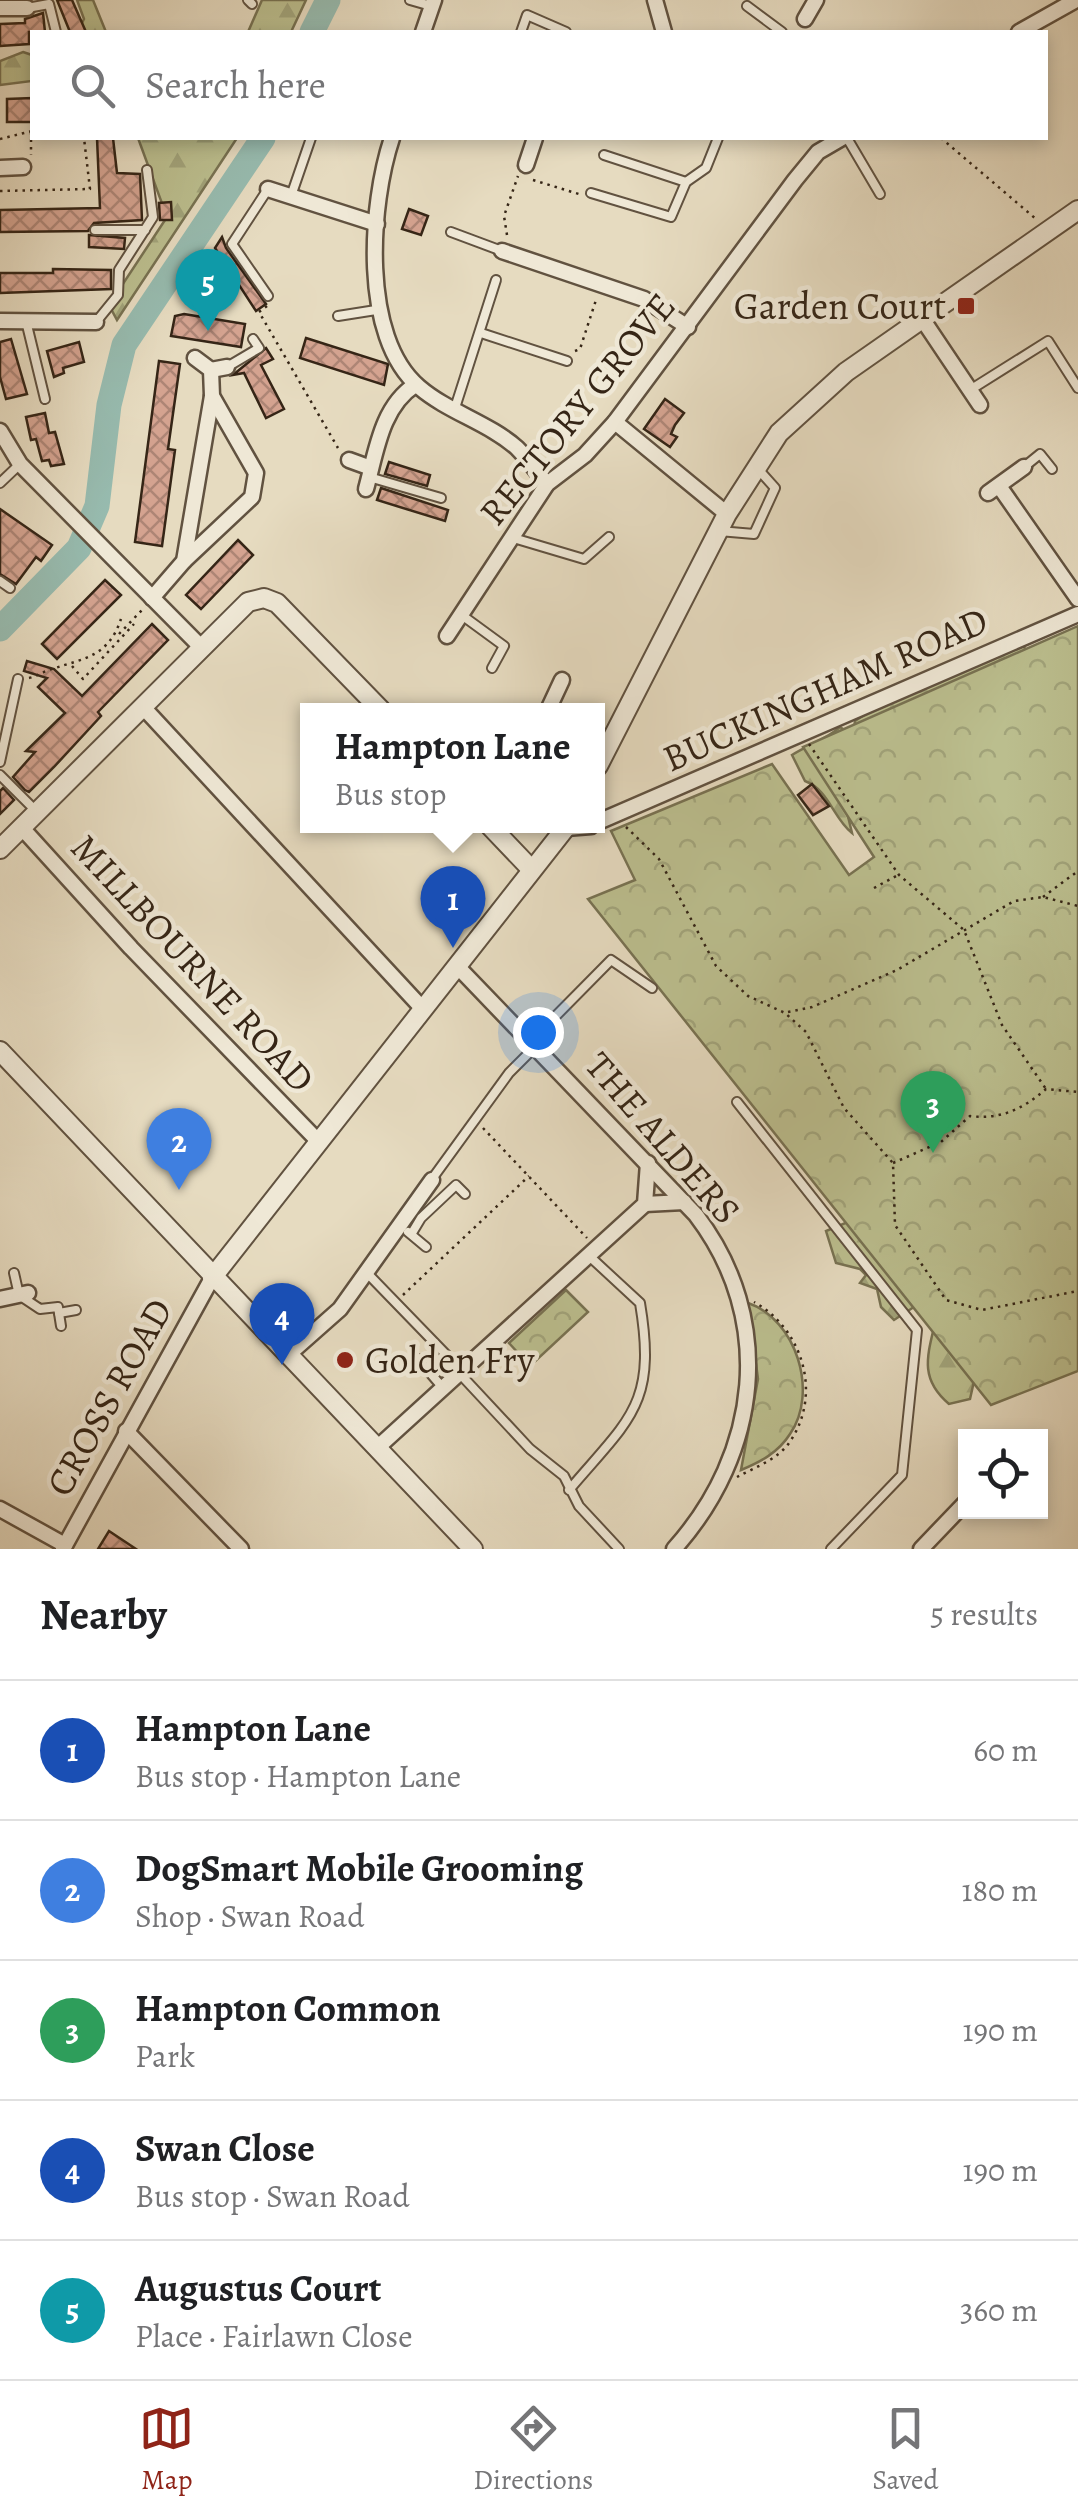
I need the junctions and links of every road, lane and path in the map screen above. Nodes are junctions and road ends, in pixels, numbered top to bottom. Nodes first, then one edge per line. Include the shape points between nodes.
1 (410, 0) edge
2 (656, 0) edge
3 (816, 0) edge
4 (1076, 0) edge
5 (432, 3) edge
6 (747, 6) dead end
7 (0, 8) edge
8 (26, 8) joint
9 (804, 19) dead end
10 (56, 30) edge
11 (425, 30) edge
12 (522, 30) edge
13 (561, 30) edge
14 (664, 30) edge
15 (779, 30) edge
16 (1023, 30) edge
17 (30, 132) edge
18 (0, 138) edge
19 (84, 140) edge
20 (310, 140) edge
21 (392, 140) edge
22 (533, 140) edge
23 (717, 140) edge
24 (808, 140) edge
25 (840, 140) edge
26 (845, 140) edge
27 (942, 140) edge
28 (818, 152) junction
29 (604, 155) dead end
30 (524, 164) junction
31 (0, 168) edge
32 (23, 168) dead end
33 (147, 170) dead end
34 (686, 182) junction
35 (268, 188) joint
36 (0, 190) edge
37 (591, 193) joint
38 (880, 194) dead end
39 (290, 196) junction
40 (1076, 214) edge
41 (378, 224) junction
42 (95, 230) dead end
43 (145, 230) junction
44 (1048, 230) junction
45 (451, 232) dead end
46 (502, 250) junction
47 (496, 280) dead end
48 (601, 284) junction
49 (268, 296) joint
50 (376, 310) junction
51 (338, 316) dead end
52 (923, 320) junction
53 (0, 321) edge
54 (26, 322) junction
55 (96, 322) joint
56 (688, 328) junction
57 (481, 334) junction
58 (254, 339) dead end
59 (195, 358) dead end
60 (566, 361) joint
61 (219, 368) junction
62 (415, 385) junction
63 (1078, 388) edge
64 (970, 390) junction
65 (212, 396) junction
66 (45, 399) dead end
67 (980, 405) dead end
68 (454, 411) junction
69 (615, 422) junction
70 (0, 432) edge
71 (349, 460) joint
72 (20, 464) junction
73 (755, 466) junction
74 (1024, 467) joint
75 (1052, 469) dead end
76 (369, 478) junction
77 (0, 483) edge
78 (547, 484) junction
79 (441, 498) dead end
80 (723, 522) junction
81 (510, 537) junction
82 (610, 537) dead end
83 (184, 561) junction
84 (0, 581) edge
85 (10, 588) dead end
86 (152, 598) junction
87 (1078, 599) edge
88 (1078, 614) edge
89 (463, 616) junction
90 (121, 619) dead end
91 (134, 624) dead end
92 (119, 635) junction
93 (447, 636) dead end
94 (202, 648) junction
95 (72, 666) junction
96 (492, 668) dead end
97 (18, 679) joint
98 (562, 680) dead end
99 (374, 703) edge
100 (551, 703) edge
101 (143, 707) junction
102 (802, 733) junction
103 (605, 739) edge
104 (0, 762) edge
105 (0, 775) edge
106 (37, 812) junction
107 (605, 819) edge
108 (22, 828) junction
109 (497, 833) edge
110 (560, 833) edge
111 (0, 850) edge
112 (531, 869) junction
113 (1078, 872) edge
114 (900, 875) junction
115 (874, 888) dead end
116 (1043, 896) junction
117 (1078, 906) edge
118 (964, 930) junction
119 (456, 966) junction
120 (652, 988) dead end
121 (422, 1008) junction
122 (785, 1013) junction
123 (534, 1042) junction
124 (0, 1051) edge
125 (1046, 1089) junction
126 (1078, 1092) edge
127 (737, 1102) dead end
128 (475, 1120) junction
129 (318, 1142) junction
130 (648, 1162) junction
131 (893, 1162) junction
132 (529, 1176) junction
133 (432, 1180) joint
134 (464, 1194) dead end
135 (684, 1202) junction
136 (645, 1204) junction
137 (405, 1230) junction
138 (426, 1247) dead end
139 (591, 1250) junction
140 (14, 1273) dead end
141 (368, 1274) junction
142 (212, 1278) junction
143 (1078, 1291) edge
144 (23, 1294) junction
145 (740, 1294) junction
146 (0, 1299) edge
147 (395, 1302) junction
148 (76, 1310) dead end
149 (59, 1313) junction
150 (61, 1326) dead end
151 (288, 1355) junction
152 (418, 1359) dead end
153 (462, 1374) junction
154 (444, 1390) junction
155 (126, 1431) junction
156 (376, 1448) junction
157 (727, 1474) junction
158 (568, 1490) junction
159 (0, 1509) edge
160 (958, 1510) edge
161 (64, 1547) edge
162 (241, 1549) edge
163 (474, 1549) edge
164 (619, 1549) edge
165 (674, 1549) edge
166 (830, 1549) edge
167 (921, 1549) edge

1 - 5 lane
2 - 14 street
3 - 9 street
4 - 16 street
5 - 11 street
6 - 15 lane
7 - 8 street
8 - 10 lane via 49,4
12 - 13 lane via 526,16
17 - 18 path
19 - 36 path via 90,189
20 - 39 lane
21 - 41 street
22 - 30 street
23 - 34 lane via 706,168
24 - 28 street
25 - 28 street, RECTORY GROVE
26 - 38 lane
27 - 44 path
28 - 56 street, RECTORY GROVE
29 - 34 lane
30 - 37 path via 532,168 529,178 580,196
30 - 46 path via 504,216
31 - 32 street
33 - 43 lane via 153,218
34 - 37 lane via 671,218
35 - 39 street
35 - 49 lane via 232,244
39 - 41 street
40 - 44 street
41 - 50 street
42 - 43 lane
43 - 55 lane via 119,270 118,295
44 - 52 street
45 - 46 lane
46 - 48 street
47 - 57 lane
48 - 56 street via 644,299
48 - 60 path via 580,349
49 - 71 path via 259,312
50 - 51 lane
50 - 62 street
52 - 64 street
52 - 73 street via 816,398
53 - 54 street
54 - 55 street
54 - 66 lane
56 - 69 street, RECTORY GROVE
57 - 60 lane
57 - 68 lane
58 - 61 lane via 259,348
59 - 61 street
61 - 65 street
62 - 68 street
62 - 76 street via 400,395
63 - 64 lane via 1048,341
64 - 67 street
65 - 83 street
65 - 83 street via 256,473 256,486
68 - 78 street via 516,446
69 - 78 street, RECTORY GROVE
69 - 80 street
70 - 72 street
71 - 76 street
72 - 77 lane
72 - 86 street
73 - 80 street
73 - 80 lane via 775,488 754,534
74 - 75 lane via 1040,454
74 - 87 street via 993,490
76 - 79 lane
78 - 81 street, RECTORY GROVE
80 - 103 street
81 - 82 lane via 584,559
81 - 89 street, RECTORY GROVE
83 - 86 street
84 - 85 lane
86 - 92 path
86 - 94 street
88 - 102 street, BUCKINGHAM ROAD
89 - 93 street, RECTORY GROVE
89 - 96 lane via 504,646
90 - 92 path
91 - 92 path
92 - 95 path
92 - 95 path via 83,680
94 - 99 street via 248,602 277,602
94 - 101 street
95 - 97 path
97 - 104 lane
98 - 100 street
101 - 106 street
101 - 121 street
102 - 107 street, BUCKINGHAM ROAD
102 - 114 path
105 - 106 lane
106 - 108 street
107 - 122 path via 660,858 716,966 748,996
108 - 111 street
108 - 129 street, MILLBOURNE ROAD
109 - 112 street
110 - 112 street
112 - 119 street
113 - 116 path
114 - 115 path
114 - 118 path
116 - 117 path
116 - 118 path via 1014,901
118 - 122 path via 897,970
118 - 125 path via 1002,1025
119 - 121 street
119 - 123 street, THE ALDERS
120 - 123 lane via 611,960
121 - 129 street
122 - 131 path via 823,1058 844,1108
123 - 128 lane
123 - 130 street, THE ALDERS
124 - 142 street
125 - 126 path
125 - 131 path via 1027,1106 990,1118 970,1116 941,1142
127 - 166 lane via 918,1330 902,1474
128 - 132 path
128 - 133 lane
129 - 142 street
130 - 135 street, THE ALDERS
130 - 136 street
131 - 143 path via 894,1224 946,1300 982,1310
132 - 139 path
132 - 147 path
133 - 137 street
134 - 137 lane via 456,1185
135 - 136 street
135 - 145 street, THE ALDERS via 714,1237
136 - 139 street
137 - 138 lane
137 - 141 street
139 - 153 street
139 - 158 lane via 640,1303 644,1376 638,1409
140 - 144 lane
141 - 147 lane
141 - 151 street
142 - 151 street
142 - 155 street, CROSS ROAD
144 - 146 street
144 - 149 lane via 40,1309 58,1307
145 - 157 street, THE ALDERS via 750,1384
145 - 157 path via 789,1330 802,1353 804,1396 787,1447 736,1478
147 - 153 lane
148 - 149 lane
149 - 150 lane
151 - 156 street
152 - 154 lane
153 - 154 street
153 - 158 lane via 530,1450 564,1476
154 - 156 street
155 - 161 street, CROSS ROAD
155 - 162 street
156 - 163 street
157 - 165 street, THE ALDERS
158 - 164 lane
159 - 161 street
160 - 167 street

